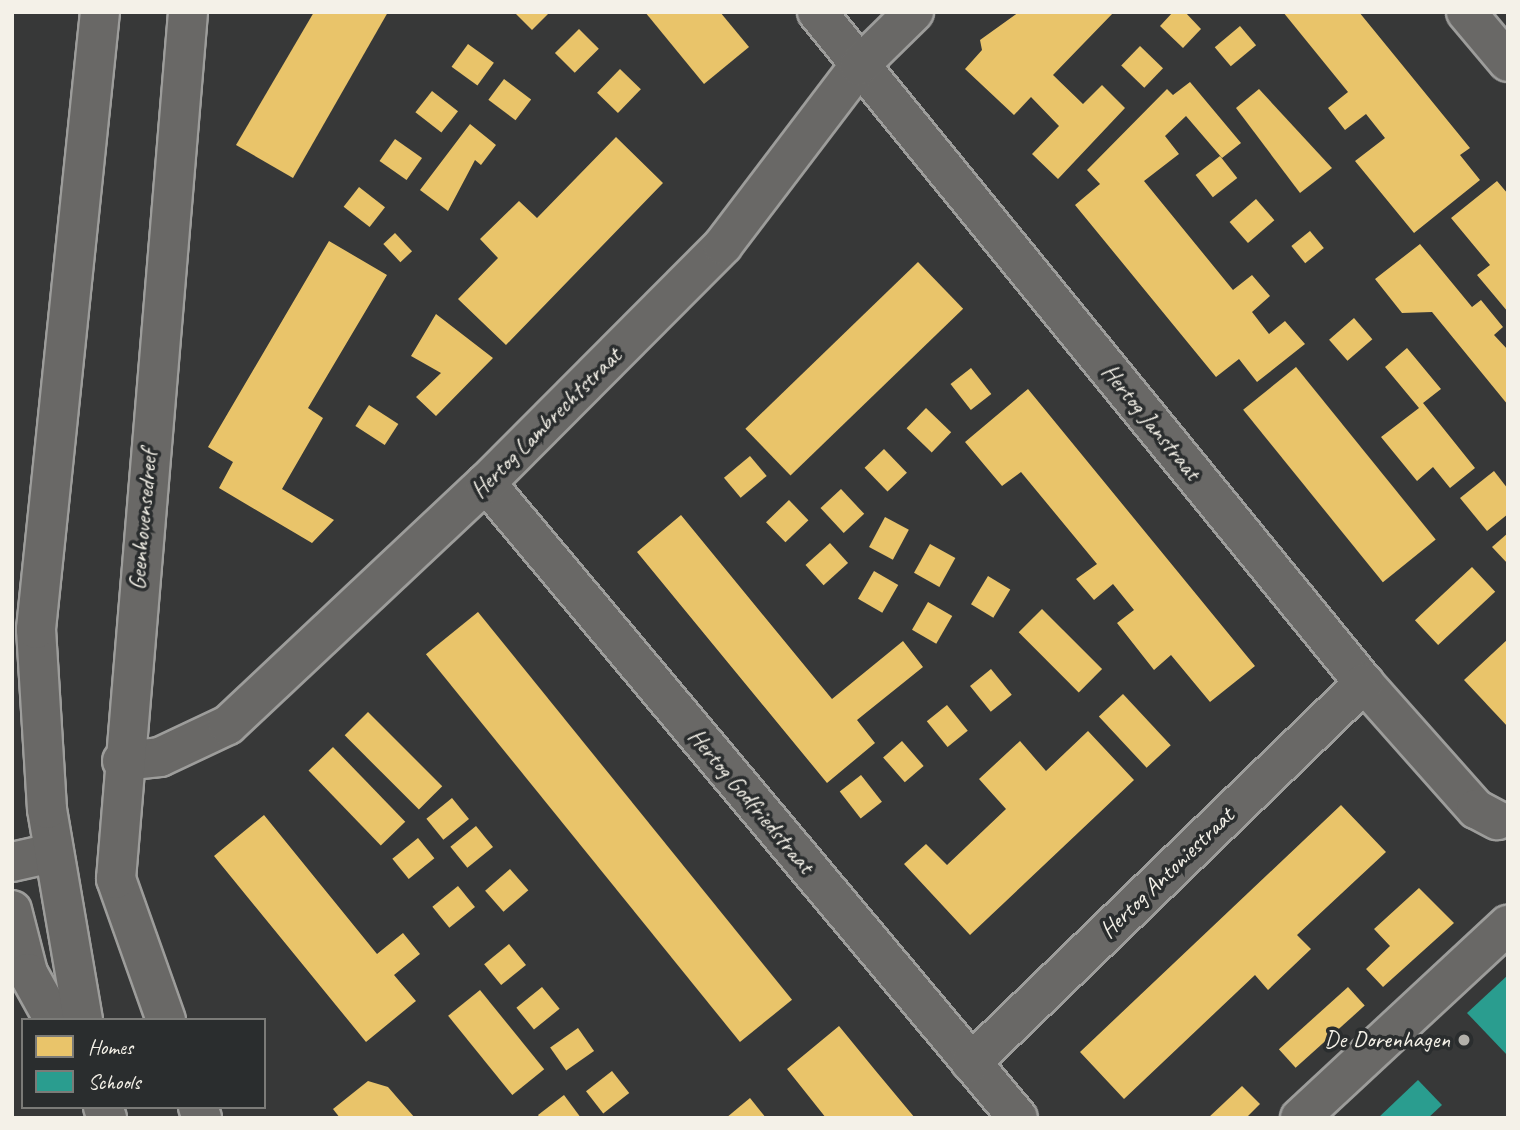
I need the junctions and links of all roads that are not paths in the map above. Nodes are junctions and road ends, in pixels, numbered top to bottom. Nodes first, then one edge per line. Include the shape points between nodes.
1 (100, 12) edge
2 (188, 12) edge
3 (817, 12) edge
4 (914, 12) edge
5 (1466, 12) edge
6 (1508, 62) edge
7 (859, 66) junction
8 (486, 483) junction
9 (36, 629) junction
10 (1364, 682) junction
11 (12, 694) edge
12 (122, 761) junction
13 (1504, 824) edge
14 (52, 853) junction
15 (12, 862) edge
16 (12, 910) edge
17 (1508, 925) edge
18 (53, 1018) edge
19 (83, 1018) edge
20 (165, 1018) edge
21 (971, 1063) junction
22 (1018, 1118) edge
23 (1300, 1118) edge

1 - 9 street
2 - 12 street, Geenhovensedreef
3 - 7 street, Hertog Janstraat
4 - 7 street, Hertog Lambrechtstraat
5 - 6 street
7 - 8 street, Hertog Lambrechtstraat via 723,244
7 - 10 street, Hertog Janstraat
8 - 12 street, Hertog Lambrechtstraat via 228,725 160,757
8 - 21 street, Hertog Godfriedstraat
9 - 11 street
9 - 14 street
10 - 13 street, Hertog Janstraat via 1476,809
10 - 21 street, Hertog Antoniestraat
12 - 20 street, Geenhovensedreef via 116,879
14 - 15 street
14 - 19 street
16 - 18 street via 28,973
17 - 23 street
21 - 22 street, Hertog Godfriedstraat

